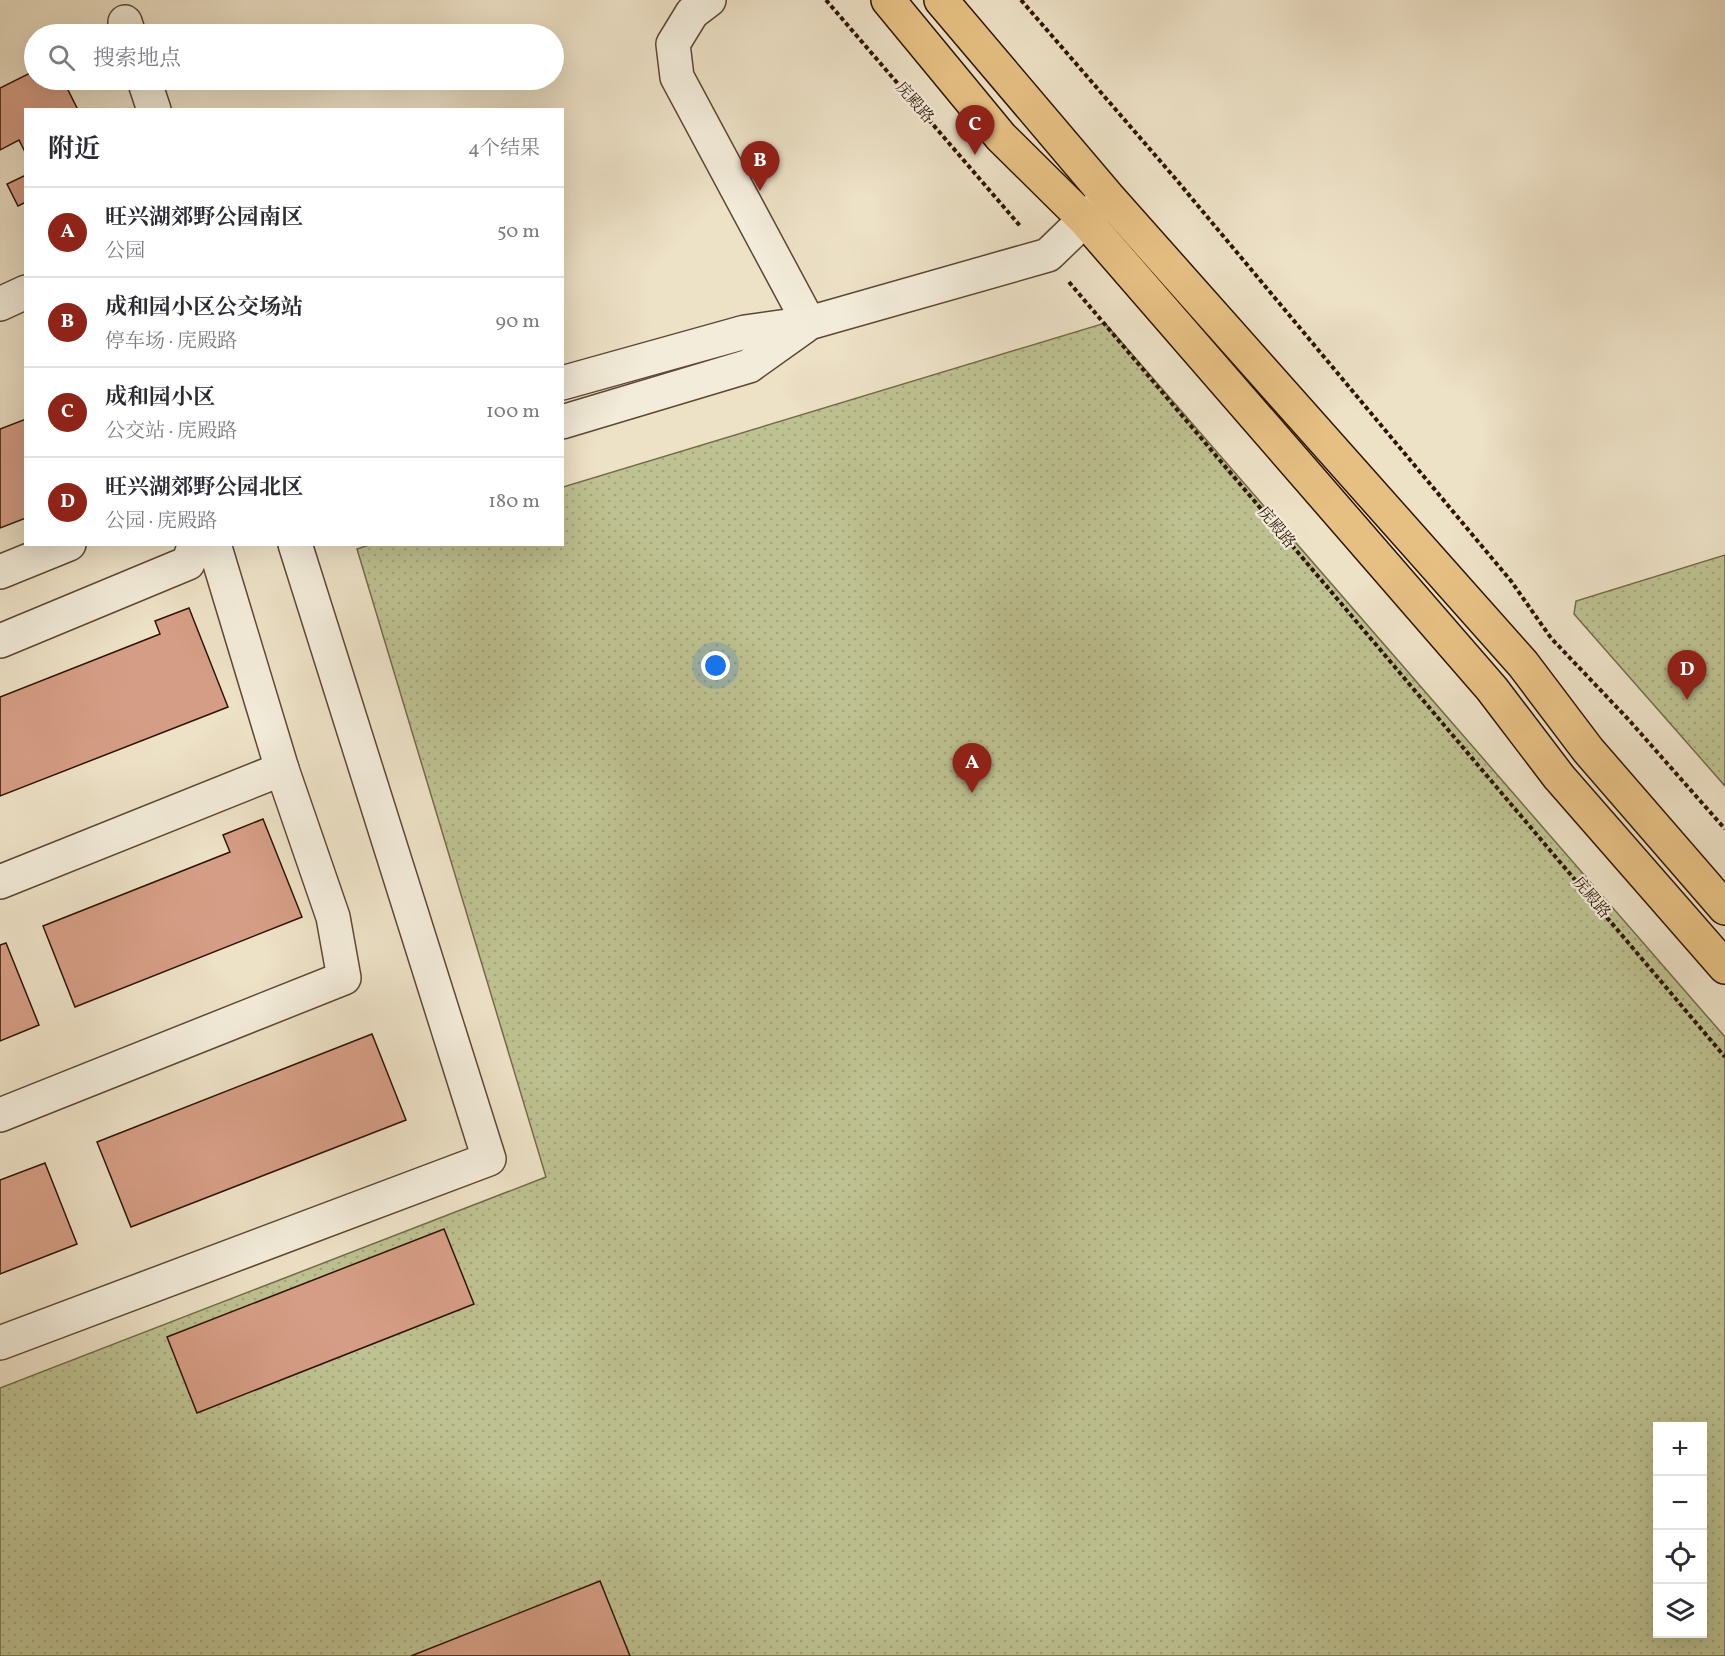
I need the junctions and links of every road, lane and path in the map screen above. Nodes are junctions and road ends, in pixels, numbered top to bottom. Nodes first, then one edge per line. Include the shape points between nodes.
1 (709, 0) edge
2 (826, 0) edge
3 (888, 0) edge
4 (941, 0) edge
5 (1021, 0) edge
6 (147, 90) edge
7 (153, 108) edge
8 (1096, 208) junction
9 (1048, 255) junction
10 (24, 292) edge
11 (0, 304) edge
12 (809, 323) junction
13 (564, 382) edge
14 (564, 421) edge
15 (64, 546) edge
16 (194, 546) edge
17 (215, 546) edge
18 (296, 546) edge
19 (0, 572) edge
20 (0, 641) edge
21 (282, 769) junction
22 (1725, 829) edge
23 (0, 882) edge
24 (1725, 908) edge
25 (1725, 967) edge
26 (1725, 1057) edge
27 (0, 1115) edge
28 (0, 1343) edge

1 - 12 lane via 692,13 672,44 677,77
2 - 9 path, 庑殿路
3 - 8 main road via 1001,137
4 - 8 main road
5 - 22 path via 1511,581 1551,638
6 - 7 lane
8 - 9 lane
8 - 24 main road via 1523,664 1588,750
8 - 25 main road via 1492,688 1558,777
9 - 12 lane
9 - 26 path, 庑殿路
10 - 11 lane
12 - 13 lane via 745,332
12 - 14 lane via 749,366
15 - 19 lane
16 - 20 lane via 188,563
17 - 21 lane
18 - 28 lane via 489,1159
21 - 23 lane
21 - 27 lane via 333,917 344,978

